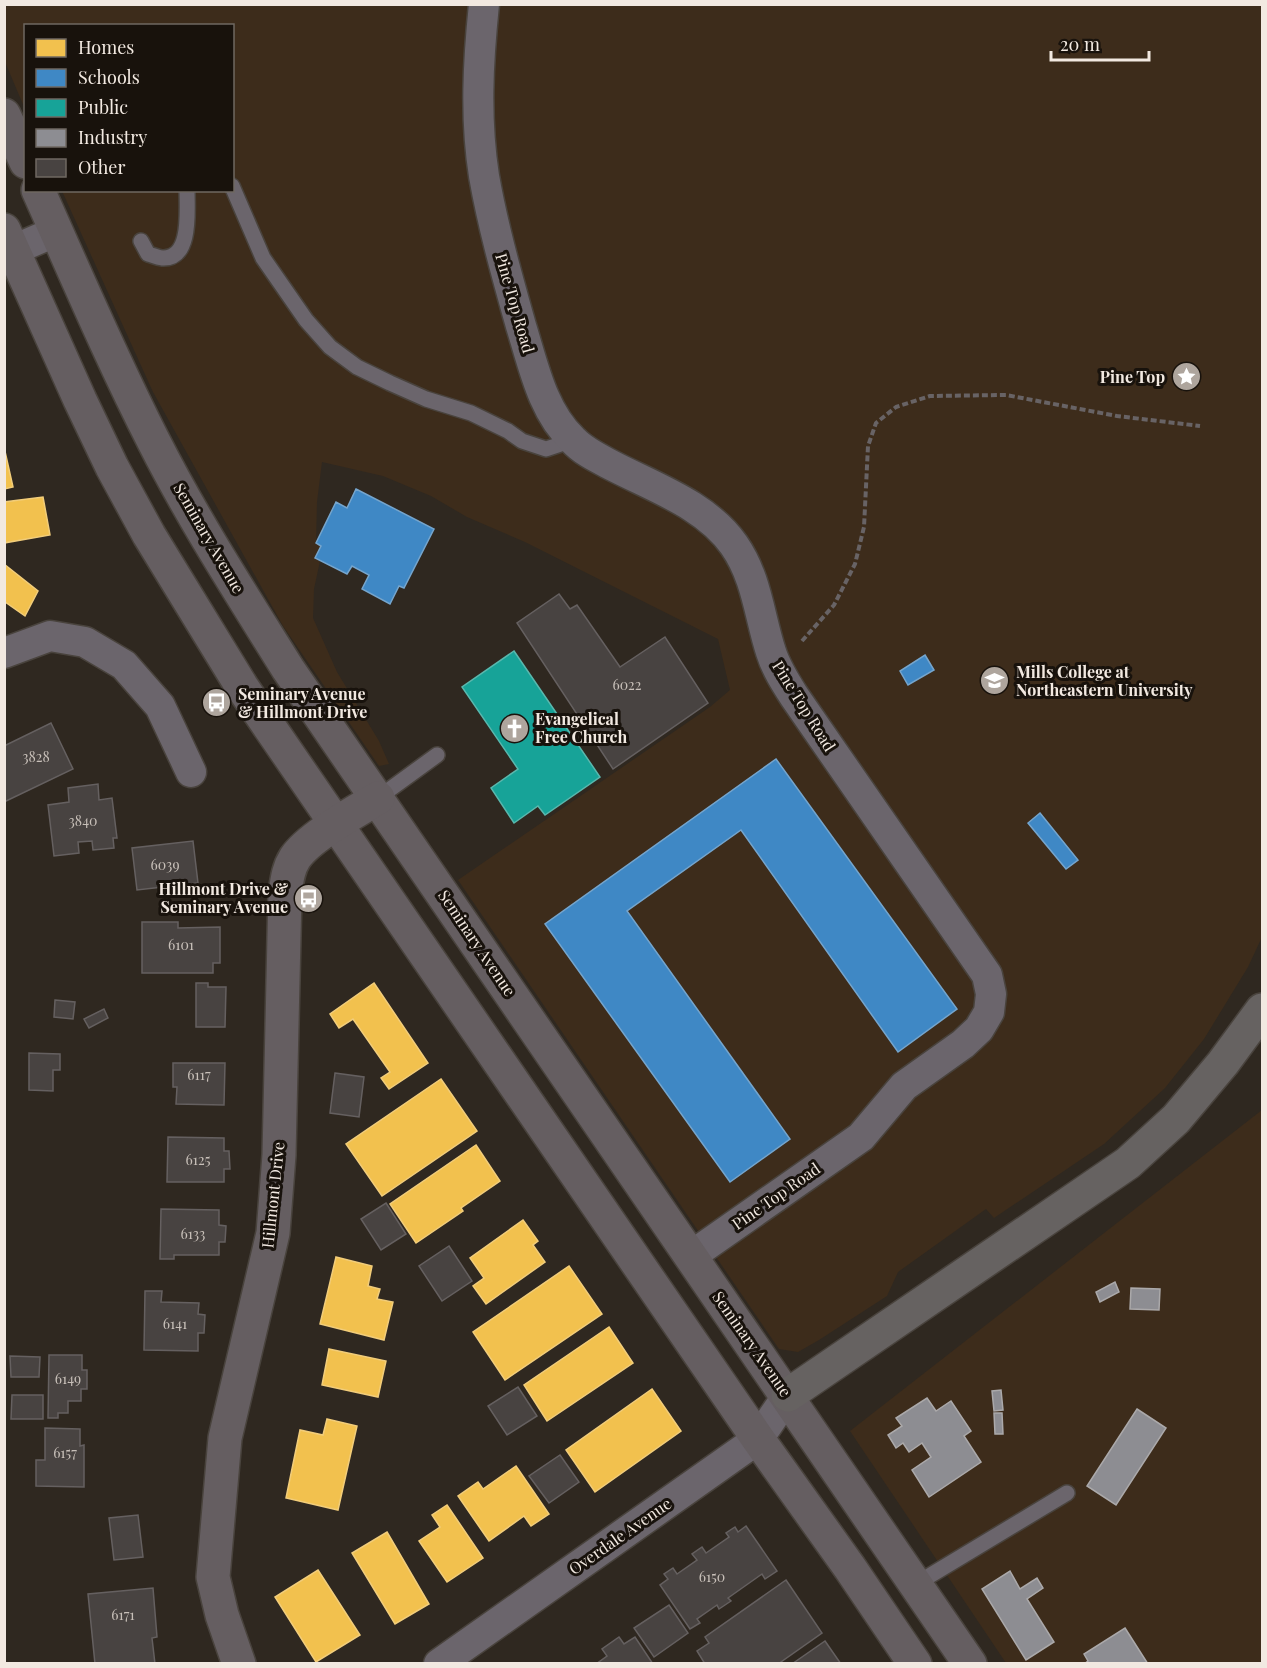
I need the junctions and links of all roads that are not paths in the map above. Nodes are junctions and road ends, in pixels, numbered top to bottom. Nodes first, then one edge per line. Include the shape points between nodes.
1 (484, 4) edge
2 (4, 115) edge
3 (24, 158) edge
4 (234, 191) edge
5 (39, 192) edge
6 (187, 192) edge
7 (57, 231) junction
8 (141, 241) dead end
9 (8, 245) edge
10 (573, 440) junction
11 (4, 653) edge
12 (438, 755) dead end
13 (191, 772) dead end
14 (378, 798) junction
15 (336, 824) junction
16 (1263, 1010) edge
17 (691, 1256) junction
18 (788, 1395) junction
19 (758, 1439) junction
20 (1067, 1493) dead end
21 (916, 1584) junction
22 (239, 1664) edge
23 (439, 1664) edge
24 (915, 1664) edge
25 (970, 1664) edge

1 - 10 street, Pine Top Road via 478,84 484,175 502,258 537,381 559,423
2 - 3 street
4 - 10 lane via 263,258 306,320 330,347 357,367 426,399 471,413 522,441 546,449
5 - 7 street, Seminary Avenue
6 - 8 lane via 185,241 177,253 163,258 148,254
7 - 9 street
7 - 14 street, Seminary Avenue via 122,377 191,511 288,669
9 - 15 street via 112,466 149,535 242,687
10 - 17 street, Pine Top Road via 596,457 698,511 721,528 735,546 758,596 777,668 987,975 991,994 989,1012 979,1029 904,1086 861,1137
11 - 13 street via 50,636 85,642 124,664 160,706
12 - 14 lane
14 - 15 street, Hillmont Drive
14 - 17 street, Seminary Avenue
15 - 19 street
15 - 22 street, Hillmont Drive via 296,856 285,893 279,1155 273,1233 225,1438 213,1577
16 - 18 highway via 1176,1119 1128,1163
17 - 18 street, Seminary Avenue
18 - 19 street, Overdale Avenue
18 - 21 street, Seminary Avenue
19 - 23 street, Overdale Avenue
19 - 24 street
20 - 21 lane
21 - 25 street, Seminary Avenue

